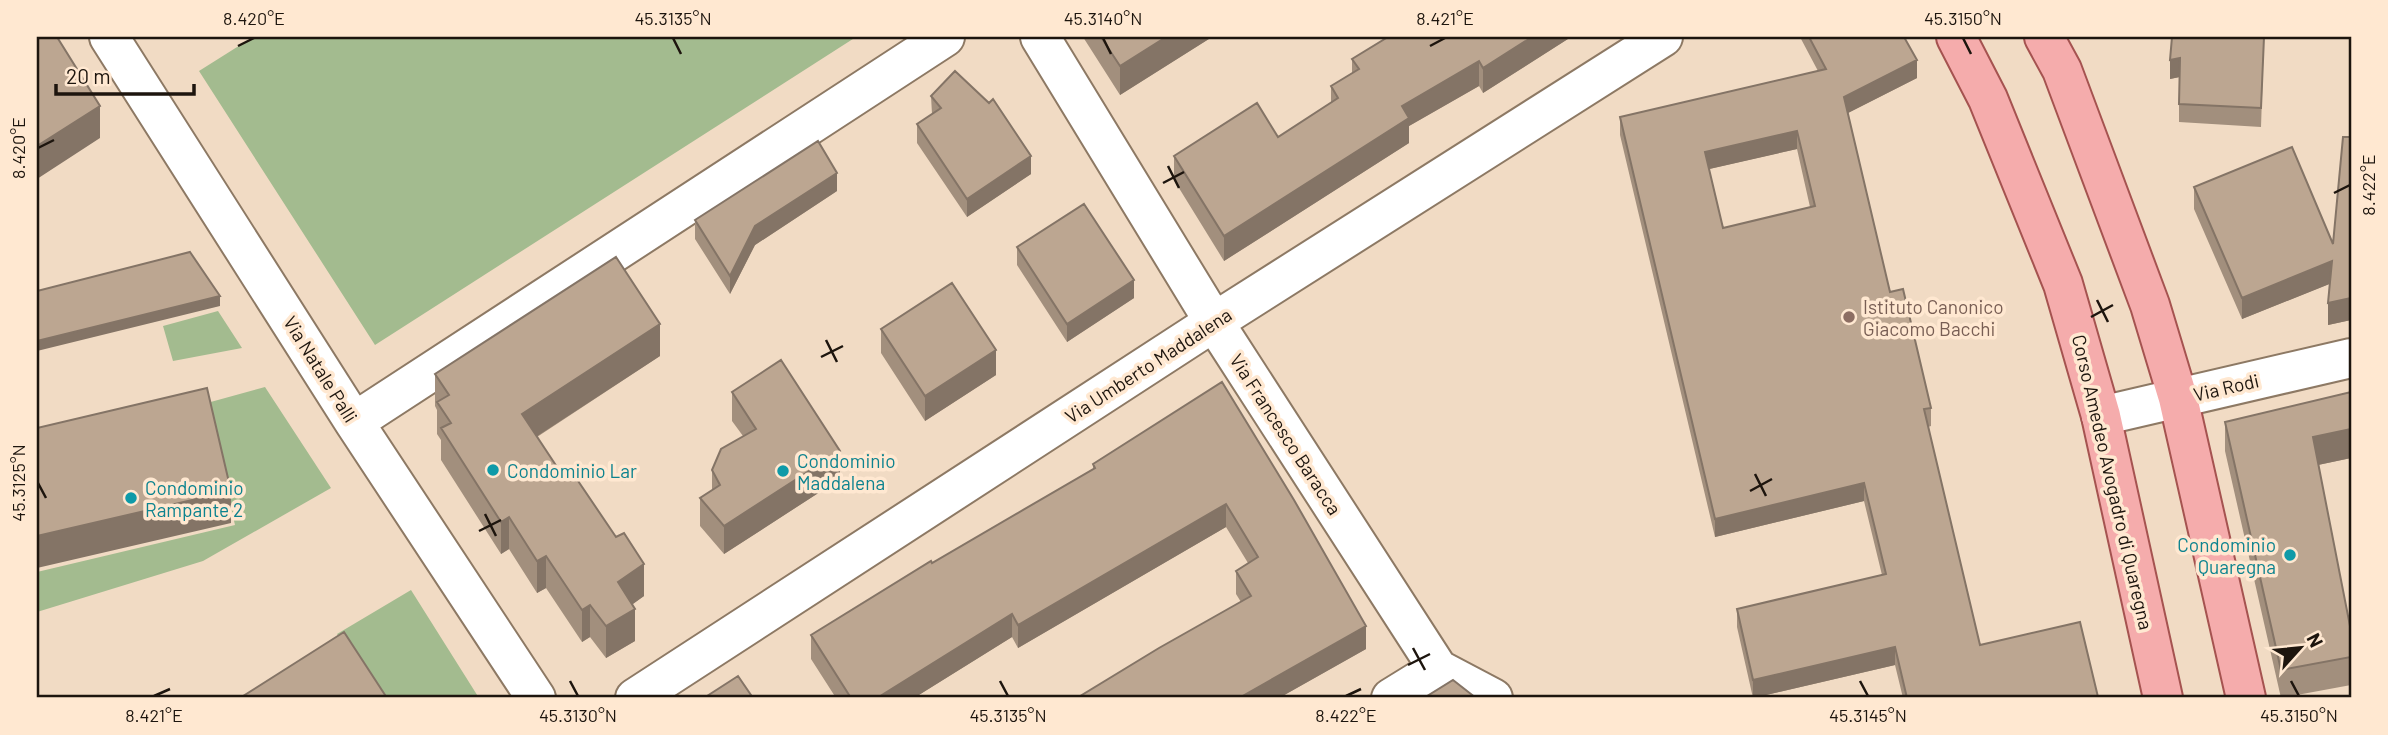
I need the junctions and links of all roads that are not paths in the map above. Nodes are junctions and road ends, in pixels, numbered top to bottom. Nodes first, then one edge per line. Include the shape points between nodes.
1 (109, 37) edge
2 (945, 37) edge
3 (1040, 37) edge
4 (1663, 37) edge
5 (1956, 37) edge
6 (2044, 37) edge
7 (1214, 322) junction
8 (2351, 358) edge
9 (2178, 398) junction
10 (2101, 416) junction
11 (354, 422) junction
12 (1438, 669) junction
13 (536, 698) edge
14 (635, 698) edge
15 (1391, 698) edge
16 (1493, 698) edge
17 (2163, 698) edge
18 (2246, 698) edge

1 - 11 street, Via Natale Palli
2 - 11 street
3 - 7 street, Via Francesco Baracca
4 - 7 street, Via Umberto Maddalena
5 - 10 main road, Corso Amedeo Avogadro di Quaregna via 1988,99 2063,284
6 - 9 main road via 2062,70 2150,305
7 - 12 street, Via Francesco Baracca
7 - 14 street, Via Umberto Maddalena
8 - 9 street, Via Rodi
9 - 10 street, Via Rodi
9 - 18 main road
10 - 17 main road, Corso Amedeo Avogadro di Quaregna
11 - 13 street, Via Natale Palli
12 - 15 street
12 - 16 street, Via Francesco Baracca

